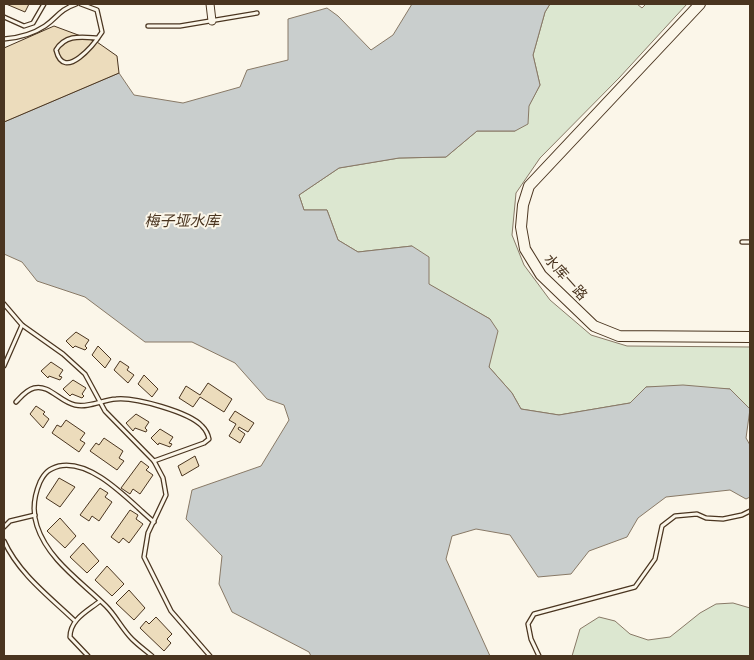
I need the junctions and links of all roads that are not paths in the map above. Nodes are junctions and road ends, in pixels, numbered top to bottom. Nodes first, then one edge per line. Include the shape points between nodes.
1 (44, 4) edge
2 (76, 4) edge
3 (81, 4) edge
4 (210, 4) edge
5 (700, 4) edge
6 (257, 13) dead end
7 (4, 17) edge
8 (212, 21) junction
9 (148, 26) dead end
10 (98, 38) junction
11 (4, 39) edge
12 (742, 242) dead end
13 (750, 242) edge
14 (4, 304) edge
15 (22, 325) junction
16 (750, 337) edge
17 (4, 366) edge
18 (16, 402) dead end
19 (100, 403) junction
20 (154, 461) junction
21 (750, 511) edge
22 (35, 515) junction
23 (154, 522) junction
24 (4, 527) edge
25 (4, 542) edge
26 (100, 601) junction
27 (75, 621) junction
28 (88, 656) edge
29 (152, 656) edge
30 (210, 656) edge
31 (539, 656) edge

1 - 7 lane via 33,23 24,26
2 - 11 lane via 63,9 35,32
3 - 10 lane via 97,10 102,32
4 - 8 street
5 - 16 street, 水库一路 via 529,186 522,205 521,227 525,249 541,275 594,326 619,336
6 - 8 lane
8 - 9 lane
10 - 10 lane via 68,38 56,50 57,56 72,62 92,48
12 - 13 lane
14 - 15 lane
15 - 17 lane
15 - 19 lane via 85,374
18 - 19 lane via 27,391 45,388 73,405
19 - 20 lane via 130,439
19 - 20 lane via 116,399 148,403 194,420 207,431 209,439 204,443
20 - 23 lane via 163,478 166,495
21 - 31 lane via 724,519 697,514 675,516 662,526 655,559 635,587 534,614 528,624
22 - 23 lane via 36,491 44,474 68,464 83,468 108,482
22 - 24 lane via 10,521
22 - 26 lane via 46,546
23 - 30 lane via 144,557 171,611
25 - 27 lane via 32,580
26 - 27 lane
26 - 29 lane via 132,639
27 - 28 lane via 70,628 70,637

